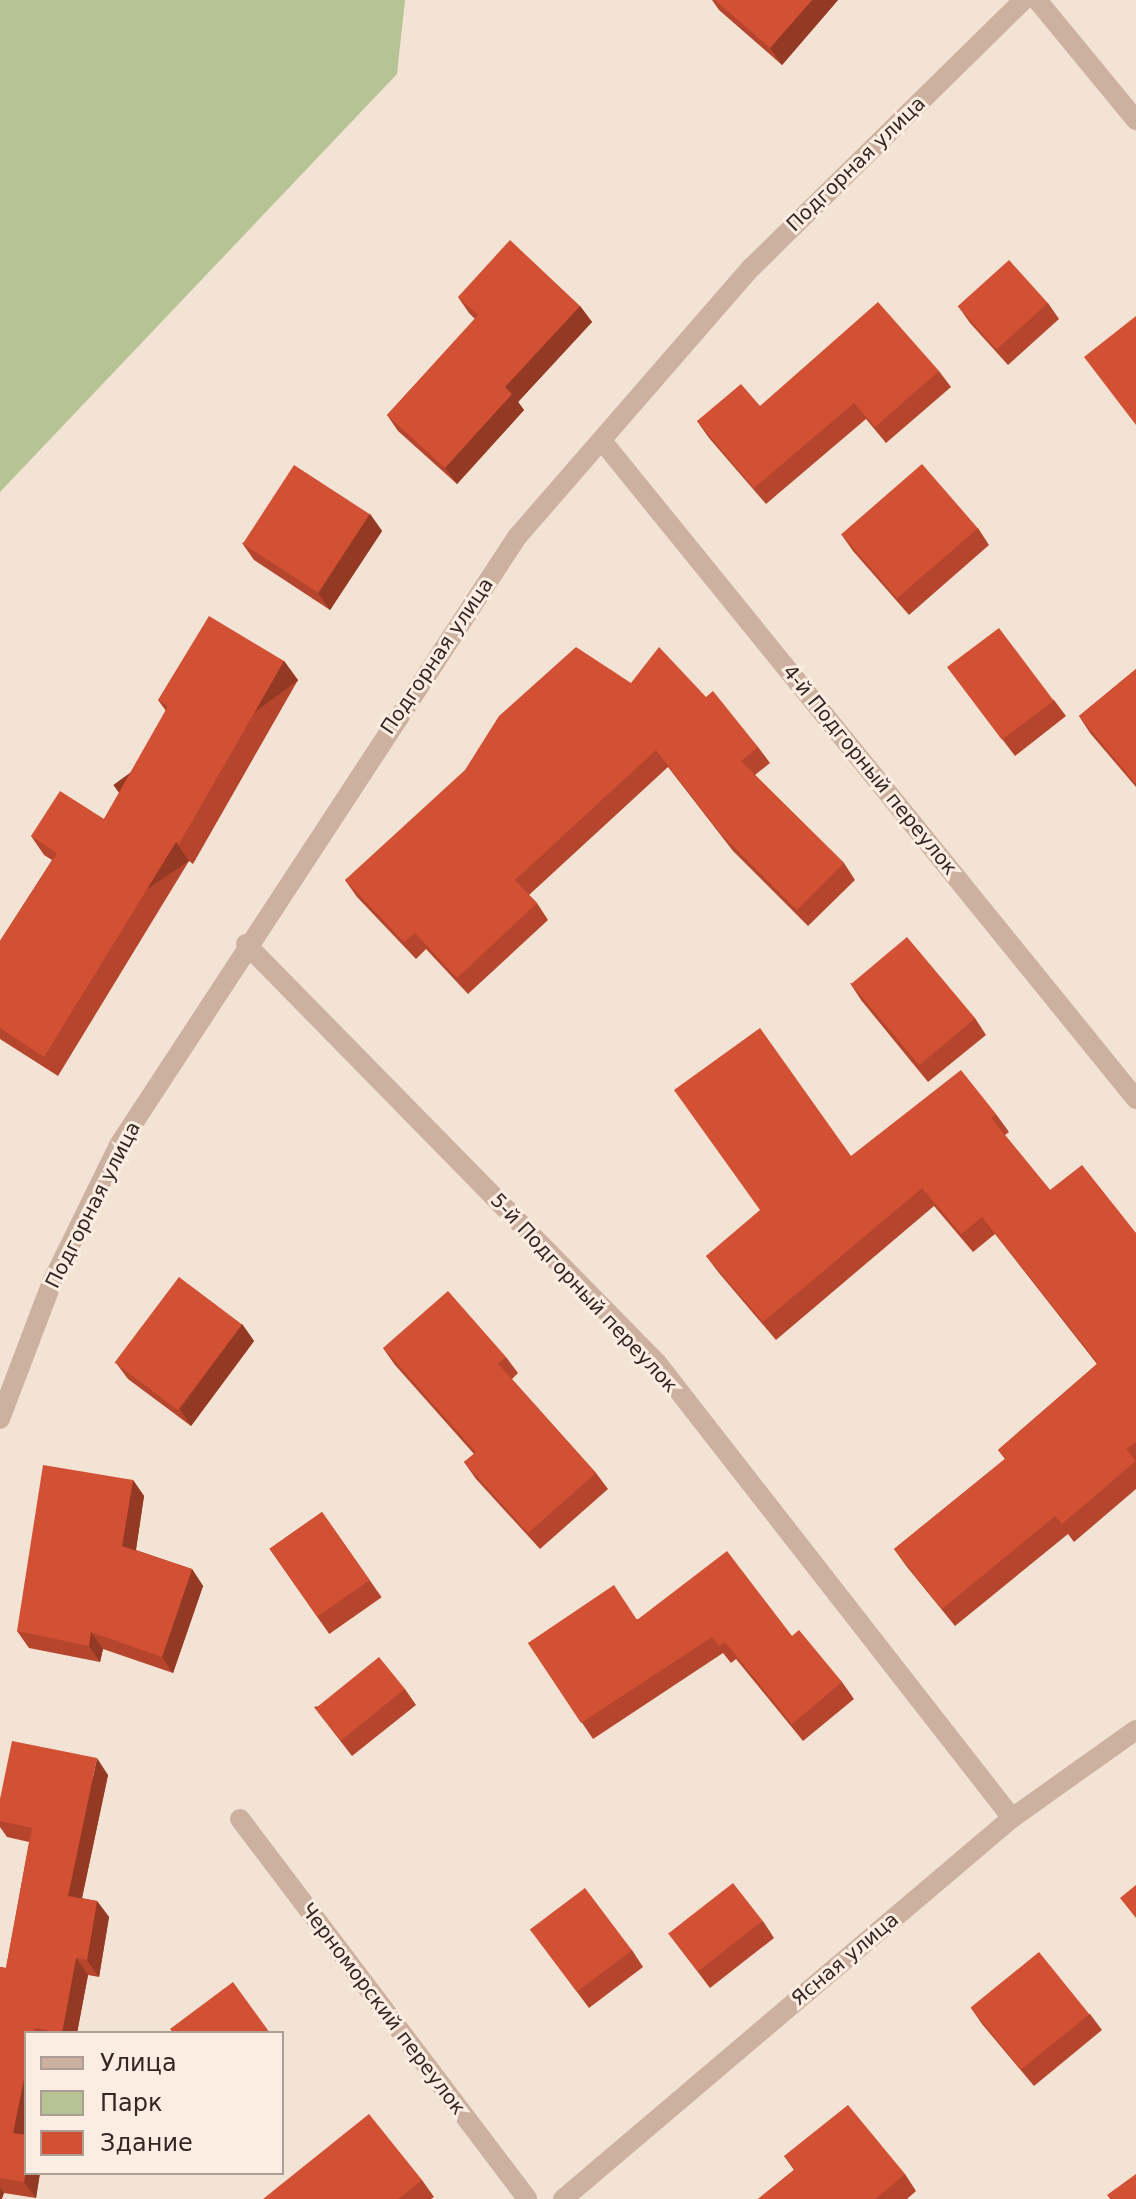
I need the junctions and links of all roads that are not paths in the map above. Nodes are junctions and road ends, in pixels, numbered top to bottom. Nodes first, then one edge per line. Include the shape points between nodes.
1 (1024, 0) edge
2 (1037, 0) edge
3 (1136, 120) edge
4 (603, 442) junction
5 (246, 944) junction
6 (1136, 1099) edge
7 (0, 1419) edge
8 (1136, 1730) edge
9 (1012, 1818) junction
10 (240, 1819) dead end
11 (527, 2199) edge
12 (563, 2199) edge

1 - 4 street, Подгорная улица via 752,267
2 - 3 street
4 - 5 street, Подгорная улица via 517,537
4 - 6 street, 4-й Подгорный переулок
5 - 7 street, Подгорная улица via 119,1145 52,1282
5 - 9 street, 5-й Подгорный переулок via 657,1363
8 - 9 street, Ясная улица
9 - 12 street, Ясная улица
10 - 11 street, Черноморский переулок

